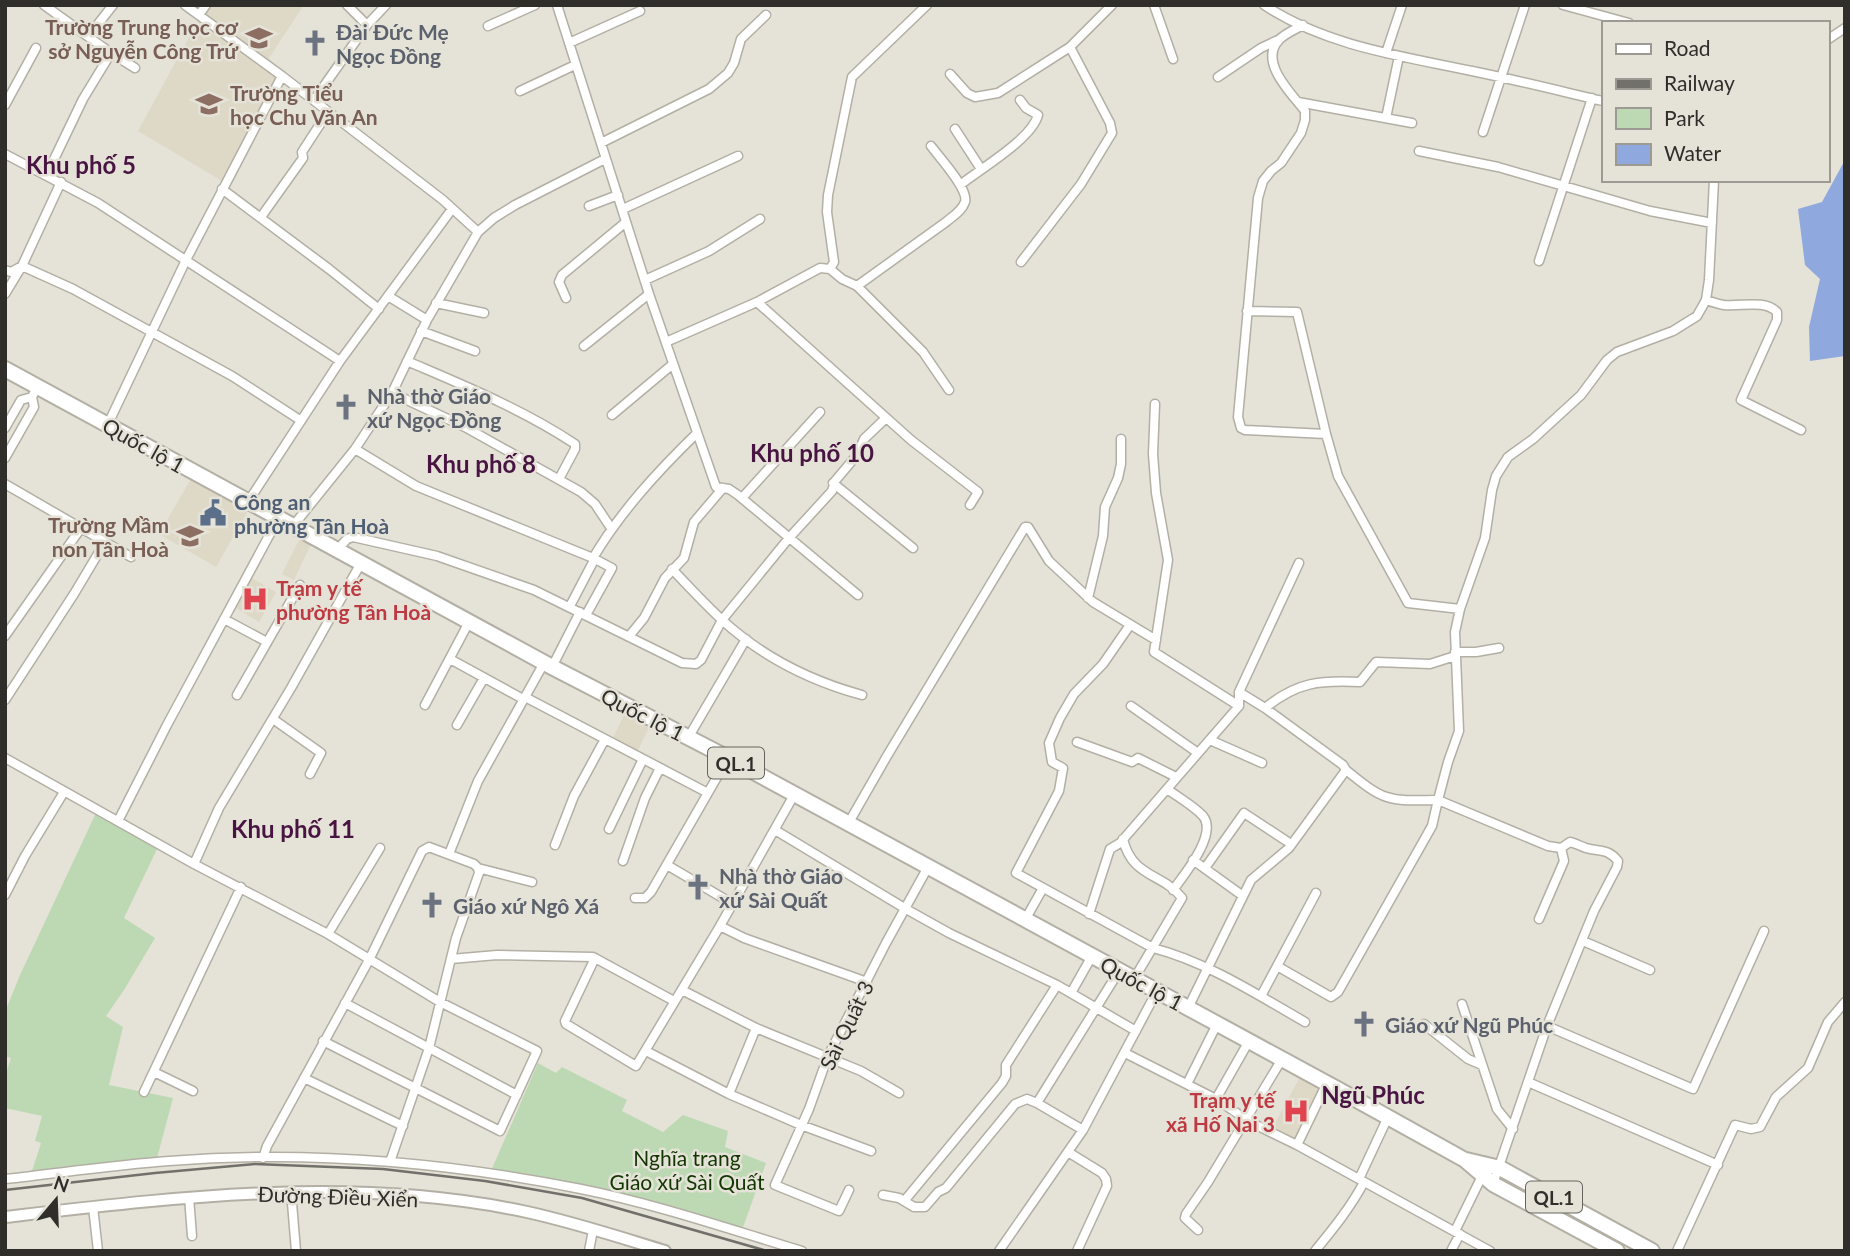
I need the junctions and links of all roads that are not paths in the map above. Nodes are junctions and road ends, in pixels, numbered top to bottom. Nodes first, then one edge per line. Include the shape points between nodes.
1 (44, 5) edge
2 (113, 5) edge
3 (185, 5) edge
4 (206, 5) edge
5 (347, 5) edge
6 (386, 5) edge
7 (535, 5) edge
8 (557, 5) edge
9 (927, 5) edge
10 (1112, 5) edge
11 (1154, 5) edge
12 (1264, 5) edge
13 (1402, 5) edge
14 (1525, 5) edge
15 (1563, 5) edge
16 (640, 10) dead end
17 (199, 15) junction
18 (766, 15) dead end
19 (1622, 21) edge
20 (98, 24) dead end
21 (367, 25) junction
22 (488, 26) dead end
23 (1303, 26) junction
24 (1845, 27) edge
25 (1829, 39) edge
26 (1278, 40) junction
27 (569, 43) junction
28 (1070, 47) junction
29 (36, 48) dead end
30 (111, 53) junction
31 (1385, 53) junction
32 (1399, 56) junction
33 (1174, 59) dead end
34 (575, 65) junction
35 (135, 68) dead end
36 (950, 74) dead end
37 (282, 76) junction
38 (1501, 76) junction
39 (1218, 77) dead end
40 (520, 91) dead end
41 (1592, 98) junction
42 (314, 100) junction
43 (1020, 100) dead end
44 (1602, 101) edge
45 (1298, 102) junction
46 (5, 105) edge
47 (328, 112) junction
48 (1386, 118) junction
49 (1412, 123) dead end
50 (955, 129) dead end
51 (1483, 132) dead end
52 (601, 143) junction
53 (931, 146) dead end
54 (1419, 150) dead end
55 (738, 156) dead end
56 (7, 158) edge
57 (606, 159) junction
58 (981, 169) junction
59 (47, 174) junction
60 (61, 182) junction
61 (1714, 182) edge
62 (960, 185) junction
63 (1563, 185) junction
64 (222, 189) junction
65 (618, 195) junction
66 (589, 206) dead end
67 (452, 209) junction
68 (622, 209) junction
69 (261, 217) junction
70 (760, 219) dead end
71 (626, 222) junction
72 (1712, 223) junction
73 (478, 232) junction
74 (186, 260) junction
75 (1539, 261) dead end
76 (1021, 262) dead end
77 (22, 266) junction
78 (830, 269) junction
79 (5, 270) edge
80 (645, 280) junction
81 (857, 286) junction
82 (649, 293) junction
83 (5, 294) edge
84 (388, 296) junction
85 (566, 298) dead end
86 (1706, 300) junction
87 (757, 302) junction
88 (436, 303) junction
89 (379, 309) junction
90 (1247, 312) junction
91 (484, 313) dead end
92 (427, 320) junction
93 (421, 331) junction
94 (150, 332) junction
95 (666, 342) junction
96 (584, 346) dead end
97 (475, 351) dead end
98 (340, 361) junction
99 (407, 362) junction
100 (673, 364) junction
101 (5, 369) edge
102 (949, 390) dead end
103 (34, 392) junction
104 (392, 393) junction
105 (1155, 404) dead end
106 (820, 412) dead end
107 (612, 415) dead end
108 (886, 418) junction
109 (300, 420) junction
110 (108, 424) junction
111 (5, 428) edge
112 (1801, 430) dead end
113 (696, 433) junction
114 (1326, 434) junction
115 (1121, 439) dead end
116 (355, 449) junction
117 (5, 458) edge
118 (559, 479) junction
119 (833, 483) junction
120 (5, 484) edge
121 (723, 488) junction
122 (742, 498) junction
123 (248, 502) junction
124 (970, 505) dead end
125 (278, 519) junction
126 (293, 526) junction
127 (80, 528) junction
128 (611, 528) junction
129 (789, 538) junction
130 (105, 542) junction
131 (913, 548) dead end
132 (337, 550) junction
133 (131, 557) dead end
134 (593, 561) junction
135 (361, 563) junction
136 (1299, 563) dead end
137 (672, 569) junction
138 (300, 585) dead end
139 (858, 595) dead end
140 (1088, 598) junction
141 (570, 606) junction
142 (1460, 609) junction
143 (583, 614) junction
144 (224, 619) junction
145 (722, 620) junction
146 (469, 622) junction
147 (1130, 625) junction
148 (7, 630) edge
149 (630, 635) junction
150 (746, 639) junction
151 (1156, 640) junction
152 (267, 642) junction
153 (1499, 648) dead end
154 (1455, 654) junction
155 (450, 659) junction
156 (548, 665) junction
157 (484, 678) junction
158 (1239, 692) junction
159 (237, 695) dead end
160 (862, 695) dead end
161 (524, 698) junction
162 (5, 700) edge
163 (425, 705) dead end
164 (1131, 706) dead end
165 (1239, 706) junction
166 (1265, 708) junction
167 (273, 719) junction
168 (457, 724) dead end
169 (688, 738) junction
170 (605, 739) junction
171 (1210, 740) junction
172 (1077, 742) dead end
173 (1198, 753) junction
174 (5, 758) edge
175 (728, 758) junction
176 (643, 759) junction
177 (1262, 763) dead end
178 (660, 768) junction
179 (1346, 770) junction
180 (310, 774) dead end
181 (1177, 778) junction
182 (1167, 789) junction
183 (64, 792) junction
184 (708, 793) junction
185 (794, 795) junction
186 (1438, 800) junction
187 (118, 821) junction
188 (848, 824) junction
189 (609, 829) dead end
190 (775, 830) junction
191 (1123, 839) junction
192 (1203, 844) junction
193 (555, 845) dead end
194 (1291, 845) junction
195 (380, 848) dead end
196 (1561, 848) junction
197 (1215, 853) junction
198 (449, 854) junction
199 (623, 860) dead end
200 (1193, 860) junction
201 (194, 864) junction
202 (667, 865) junction
203 (928, 867) junction
204 (478, 868) junction
205 (1205, 868) junction
206 (532, 882) dead end
207 (241, 887) junction
208 (1043, 888) junction
209 (1173, 890) junction
210 (1317, 893) dead end
211 (5, 895) edge
212 (1243, 896) junction
213 (635, 898) dead end
214 (733, 904) junction
215 (906, 909) junction
216 (1089, 914) junction
217 (1539, 919) dead end
218 (1026, 920) junction
219 (720, 926) junction
220 (1764, 931) dead end
221 (328, 934) junction
222 (1583, 941) junction
223 (1153, 948) junction
224 (1092, 956) junction
225 (595, 958) junction
226 (451, 959) junction
227 (369, 960) junction
228 (1277, 966) junction
229 (1207, 969) junction
230 (1650, 970) dead end
231 (1119, 971) junction
232 (1134, 978) junction
233 (867, 982) junction
234 (1057, 985) junction
235 (682, 990) junction
236 (1157, 991) junction
237 (1071, 993) junction
238 (1261, 996) junction
239 (674, 1000) junction
240 (440, 1002) junction
241 (1845, 1002) edge
242 (345, 1003) junction
243 (1462, 1004) dead end
244 (1188, 1008) junction
245 (1096, 1009) junction
246 (1304, 1021) dead end
247 (1217, 1024) junction
248 (1424, 1024) dead end
249 (1547, 1026) junction
250 (756, 1028) junction
251 (1136, 1031) junction
252 (323, 1041) junction
253 (1249, 1041) junction
254 (429, 1048) junction
255 (646, 1051) junction
256 (1125, 1053) junction
257 (828, 1056) junction
258 (1282, 1059) junction
259 (1482, 1065) junction
260 (154, 1072) junction
261 (304, 1077) junction
262 (1528, 1082) junction
263 (1327, 1083) junction
264 (1187, 1084) junction
265 (416, 1088) junction
266 (193, 1091) dead end
267 (144, 1092) dead end
268 (899, 1093) dead end
269 (729, 1094) junction
270 (517, 1095) junction
271 (1216, 1099) junction
272 (1037, 1103) junction
273 (1388, 1117) junction
274 (1245, 1118) junction
275 (801, 1125) junction
276 (403, 1126) junction
277 (1513, 1129) junction
278 (1083, 1130) junction
279 (1297, 1145) junction
280 (871, 1151) dead end
281 (1068, 1152) junction
282 (263, 1158) junction
283 (390, 1161) junction
284 (1718, 1165) junction
285 (1491, 1173) junction
286 (5, 1179) edge
287 (1362, 1181) junction
288 (849, 1190) dead end
289 (291, 1191) junction
290 (883, 1195) dead end
291 (189, 1197) junction
292 (905, 1200) junction
293 (93, 1207) junction
294 (5, 1217) edge
295 (593, 1230) junction
296 (1198, 1230) dead end
297 (1457, 1233) junction
298 (192, 1236) dead end
299 (1591, 1245) edge
300 (652, 1249) edge
301 (98, 1251) edge
302 (296, 1251) edge
303 (589, 1251) edge
304 (665, 1251) edge
305 (802, 1251) edge
306 (999, 1251) edge
307 (1077, 1251) edge
308 (1315, 1251) edge
309 (1451, 1251) edge
310 (1490, 1251) edge
311 (1617, 1251) edge
312 (1652, 1251) edge
313 (1677, 1251) edge

1 - 30 street
2 - 20 street
3 - 17 street
4 - 17 street
5 - 21 street
6 - 21 street
7 - 22 street
8 - 27 street
9 - 78 street via 852,76 828,195 834,262
10 - 28 street
11 - 33 street
12 - 23 street
13 - 31 street
14 - 38 street
15 - 19 street
16 - 27 street
17 - 37 street
18 - 52 street via 741,39 728,73 709,89
21 - 42 street
23 - 26 street
23 - 31 street via 1323,37
24 - 25 street
26 - 39 street
26 - 45 street via 1272,60 1275,70
27 - 34 street
28 - 36 street via 1011,87 987,96 967,93
28 - 76 street via 1112,133 1081,184
29 - 46 street
30 - 35 street
30 - 59 street
31 - 32 street
32 - 38 street
32 - 48 street
34 - 40 street
34 - 52 street
37 - 42 street
37 - 64 street
38 - 41 street
38 - 51 street
41 - 44 street
41 - 63 street
42 - 47 street
43 - 58 street via 1038,115 1036,121
45 - 48 street
45 - 90 street via 1305,111 1301,133 1263,181 1258,198
47 - 67 street
47 - 69 street via 302,152 295,172
48 - 49 street
50 - 58 street
52 - 57 street
53 - 62 street
54 - 63 street
55 - 68 street
56 - 59 street
57 - 65 street
57 - 73 street via 515,205
58 - 62 street
59 - 60 street
60 - 74 street
60 - 77 street
61 - 72 street
62 - 81 street via 965,200 960,211
63 - 72 street via 1650,212
63 - 75 street
64 - 69 street
64 - 74 street
65 - 66 street
65 - 68 street
67 - 73 street
67 - 84 street
68 - 71 street
69 - 89 street
70 - 80 street via 709,251
71 - 80 street
71 - 85 street via 562,275 559,282
72 - 86 street
73 - 88 street
74 - 94 street
74 - 98 street
77 - 79 street
77 - 83 street
77 - 94 street
78 - 81 street
78 - 87 street via 820,268
80 - 82 street
81 - 102 street via 923,352
82 - 95 street
82 - 96 street
84 - 89 street
84 - 92 street
86 - 112 street via 1762,305 1777,312 1741,400
86 - 142 street via 1697,316 1682,326 1617,352 1581,394 1508,457 1494,483 1485,538
87 - 95 street
87 - 108 street
88 - 91 street
88 - 92 street
89 - 98 street
90 - 114 street via 1297,312
90 - 114 street via 1238,417 1241,428
92 - 93 street
93 - 97 street
93 - 99 street
94 - 109 street via 232,376
94 - 110 street
95 - 100 street
98 - 109 street
99 - 104 street
99 - 118 street via 499,401 575,444
100 - 107 street
100 - 113 street
101 - 103 highway, Quốc lộ 1 / QL.1
103 - 110 highway, Quốc lộ 1 / QL.1
103 - 111 street via 21,400
103 - 117 street via 34,407
104 - 116 street
104 - 118 street
105 - 151 street via 1156,493 1168,560
106 - 122 street
108 - 119 street via 864,439
108 - 124 street via 978,492
109 - 123 street
110 - 123 highway, Quốc lộ 1 / QL.1
113 - 121 street via 716,486
113 - 128 street
114 - 142 street via 1338,476 1408,603
115 - 140 street via 1121,464 1105,507
116 - 126 street
116 - 134 street via 416,486
118 - 128 street via 595,503
119 - 129 street via 832,491
119 - 131 street
120 - 127 street
121 - 122 street
121 - 137 street via 694,522 684,558
122 - 129 street
123 - 125 highway, Quốc lộ 1 / QL.1
125 - 126 highway, Quốc lộ 1 / QL.1
125 - 144 street
126 - 132 highway, Quốc lộ 1 / QL.1
127 - 130 street
127 - 148 street
128 - 134 street
129 - 139 street
129 - 145 street
130 - 133 street
130 - 162 street
132 - 135 highway, Quốc lộ 1 / QL.1
132 - 141 street via 353,537 437,556
134 - 141 street
134 - 143 street via 612,570
135 - 146 highway, Quốc lộ 1 / QL.1
135 - 167 street
136 - 158 street
137 - 145 street
137 - 149 street
138 - 152 street
140 - 147 street
140 - 188 street via 1049,561 1025,527
141 - 143 street
142 - 154 street
143 - 149 street
143 - 156 street
144 - 152 street
144 - 187 street
145 - 149 street via 696,664 682,663
145 - 150 street
146 - 155 street
146 - 156 highway, Quốc lộ 1 / QL.1
147 - 151 street
147 - 208 street via 1103,664 1074,694 1051,739 1050,757 1063,768 1061,785 1016,873
150 - 160 street via 808,676
150 - 169 street
151 - 165 street via 1154,652
152 - 159 street
153 - 154 street
154 - 166 street via 1430,664 1376,662 1360,682 1325,680 1284,692
154 - 186 street via 1459,731
155 - 157 street
155 - 163 street
156 - 161 street
156 - 169 highway, Quốc lộ 1 / QL.1
157 - 161 street
157 - 168 street
158 - 165 street
158 - 166 street
161 - 170 street
161 - 198 street via 478,780
164 - 173 street
165 - 171 street
166 - 179 street
167 - 180 street via 321,753
167 - 201 street via 219,808
169 - 175 highway, Quốc lộ 1 / QL.1
170 - 176 street
170 - 193 street via 574,796
171 - 173 street
171 - 177 street
172 - 181 street via 1132,762 1138,758
173 - 181 street
174 - 183 street
175 - 184 street
175 - 185 highway, Quốc lộ 1 / QL.1
176 - 178 street
176 - 189 street
178 - 184 street
178 - 199 street
179 - 186 street via 1383,797
179 - 194 street
181 - 182 street
182 - 191 street
182 - 192 street via 1204,817 1208,829
183 - 187 street
183 - 211 street
184 - 202 street
185 - 188 highway, Quốc lộ 1 / QL.1
185 - 190 street
186 - 196 street
186 - 228 street via 1432,826 1338,992 1331,997
187 - 201 street
188 - 203 highway, Quốc lộ 1 / QL.1
190 - 214 street
190 - 215 street
191 - 209 street via 1134,863
191 - 216 street via 1110,849
192 - 197 street
192 - 200 street
194 - 197 street via 1244,813
194 - 212 street via 1251,880
195 - 221 street
196 - 217 street via 1564,861
196 - 222 street via 1570,842 1606,851 1618,861
197 - 205 street
198 - 204 street
198 - 227 street via 429,847 422,851
200 - 205 street
200 - 209 street
201 - 207 street
202 - 213 street via 647,896
202 - 214 street
203 - 215 street, Sài Quất 3
203 - 218 highway, Quốc lộ 1 / QL.1
204 - 206 street
204 - 226 street
205 - 212 street
207 - 221 street
207 - 260 street
208 - 216 street
208 - 218 street
209 - 223 street via 1182,898
210 - 228 street
212 - 229 street
214 - 219 street
215 - 233 street, Sài Quất 3
215 - 234 street
216 - 223 street
218 - 224 highway, Quốc lộ 1 / QL.1
219 - 233 street
219 - 235 street
220 - 249 street via 1693,1089
221 - 227 street
222 - 230 street
222 - 249 street
223 - 229 street
223 - 232 street
224 - 231 highway, Quốc lộ 1 / QL.1
224 - 237 street
225 - 226 street via 497,955
225 - 239 street
225 - 255 street via 565,1021 636,1066
226 - 240 street
227 - 240 street
227 - 242 street
228 - 238 street
229 - 238 street
229 - 244 street
231 - 232 highway, Quốc lộ 1 / QL.1
231 - 245 street
232 - 236 highway, Quốc lộ 1 / QL.1
233 - 257 street, Sài Quất 3
234 - 237 street
234 - 292 street via 1006,1065 1002,1083
235 - 239 street
235 - 250 street
236 - 244 highway, Quốc lộ 1 / QL.1
236 - 251 street
237 - 245 street
238 - 246 street
239 - 255 street
240 - 254 street
240 - 270 street via 537,1051
241 - 284 street via 1828,1022 1804,1073 1776,1097 1760,1127 1735,1125
242 - 252 street
242 - 254 street
243 - 259 street
244 - 247 highway, Quốc lộ 1 / QL.1
245 - 251 street
245 - 272 street
247 - 253 highway, Quốc lộ 1 / QL.1
247 - 264 street
248 - 259 street
249 - 262 street
250 - 257 street
250 - 269 street
251 - 256 street
252 - 261 street
252 - 265 street
253 - 258 highway, Quốc lộ 1 / QL.1
253 - 271 street
254 - 265 street
254 - 270 street
255 - 269 street
256 - 264 street
256 - 278 street
257 - 268 street
257 - 275 street, Sài Quất 3
258 - 263 highway, Quốc lộ 1 / QL.1
258 - 274 street
259 - 277 street via 1497,1109
260 - 266 street
260 - 267 street
261 - 276 street
261 - 282 street
262 - 277 street
262 - 284 street
263 - 273 highway, Quốc lộ 1 / QL.1
263 - 279 street
264 - 271 street
265 - 270 street via 500,1131
265 - 276 street
269 - 275 street
271 - 274 street
272 - 278 street
272 - 292 street via 1027,1099 1015,1104 925,1207 914,1207
273 - 285 highway, Quốc lộ 1 / QL.1
273 - 287 street
274 - 279 street
274 - 296 street via 1186,1214 1185,1219
275 - 280 street
275 - 288 street, Sài Quất 3 via 775,1186 839,1211
276 - 283 street
277 - 285 street
278 - 281 street
279 - 287 street
281 - 306 street
281 - 307 street via 1107,1179
282 - 283 street
282 - 286 street via 170,1161
283 - 305 street via 582,1189
284 - 313 street
285 - 297 street
285 - 299 highway, Quốc lộ 1 / QL.1
285 - 312 highway, Quốc lộ 1 / QL.1
287 - 297 street
287 - 308 street via 1349,1211
289 - 291 street, Đường Điều Xiển
289 - 295 street, Đường Điều Xiển via 457,1201 527,1212
289 - 302 street
290 - 292 street
291 - 293 street, Đường Điều Xiển
291 - 298 street
293 - 294 street, Đường Điều Xiển
293 - 301 street
295 - 300 street, Đường Điều Xiển
295 - 303 street
297 - 309 street
297 - 310 street
299 - 311 highway, Quốc lộ 1 / QL.1
300 - 304 street, Đường Điều Xiển

